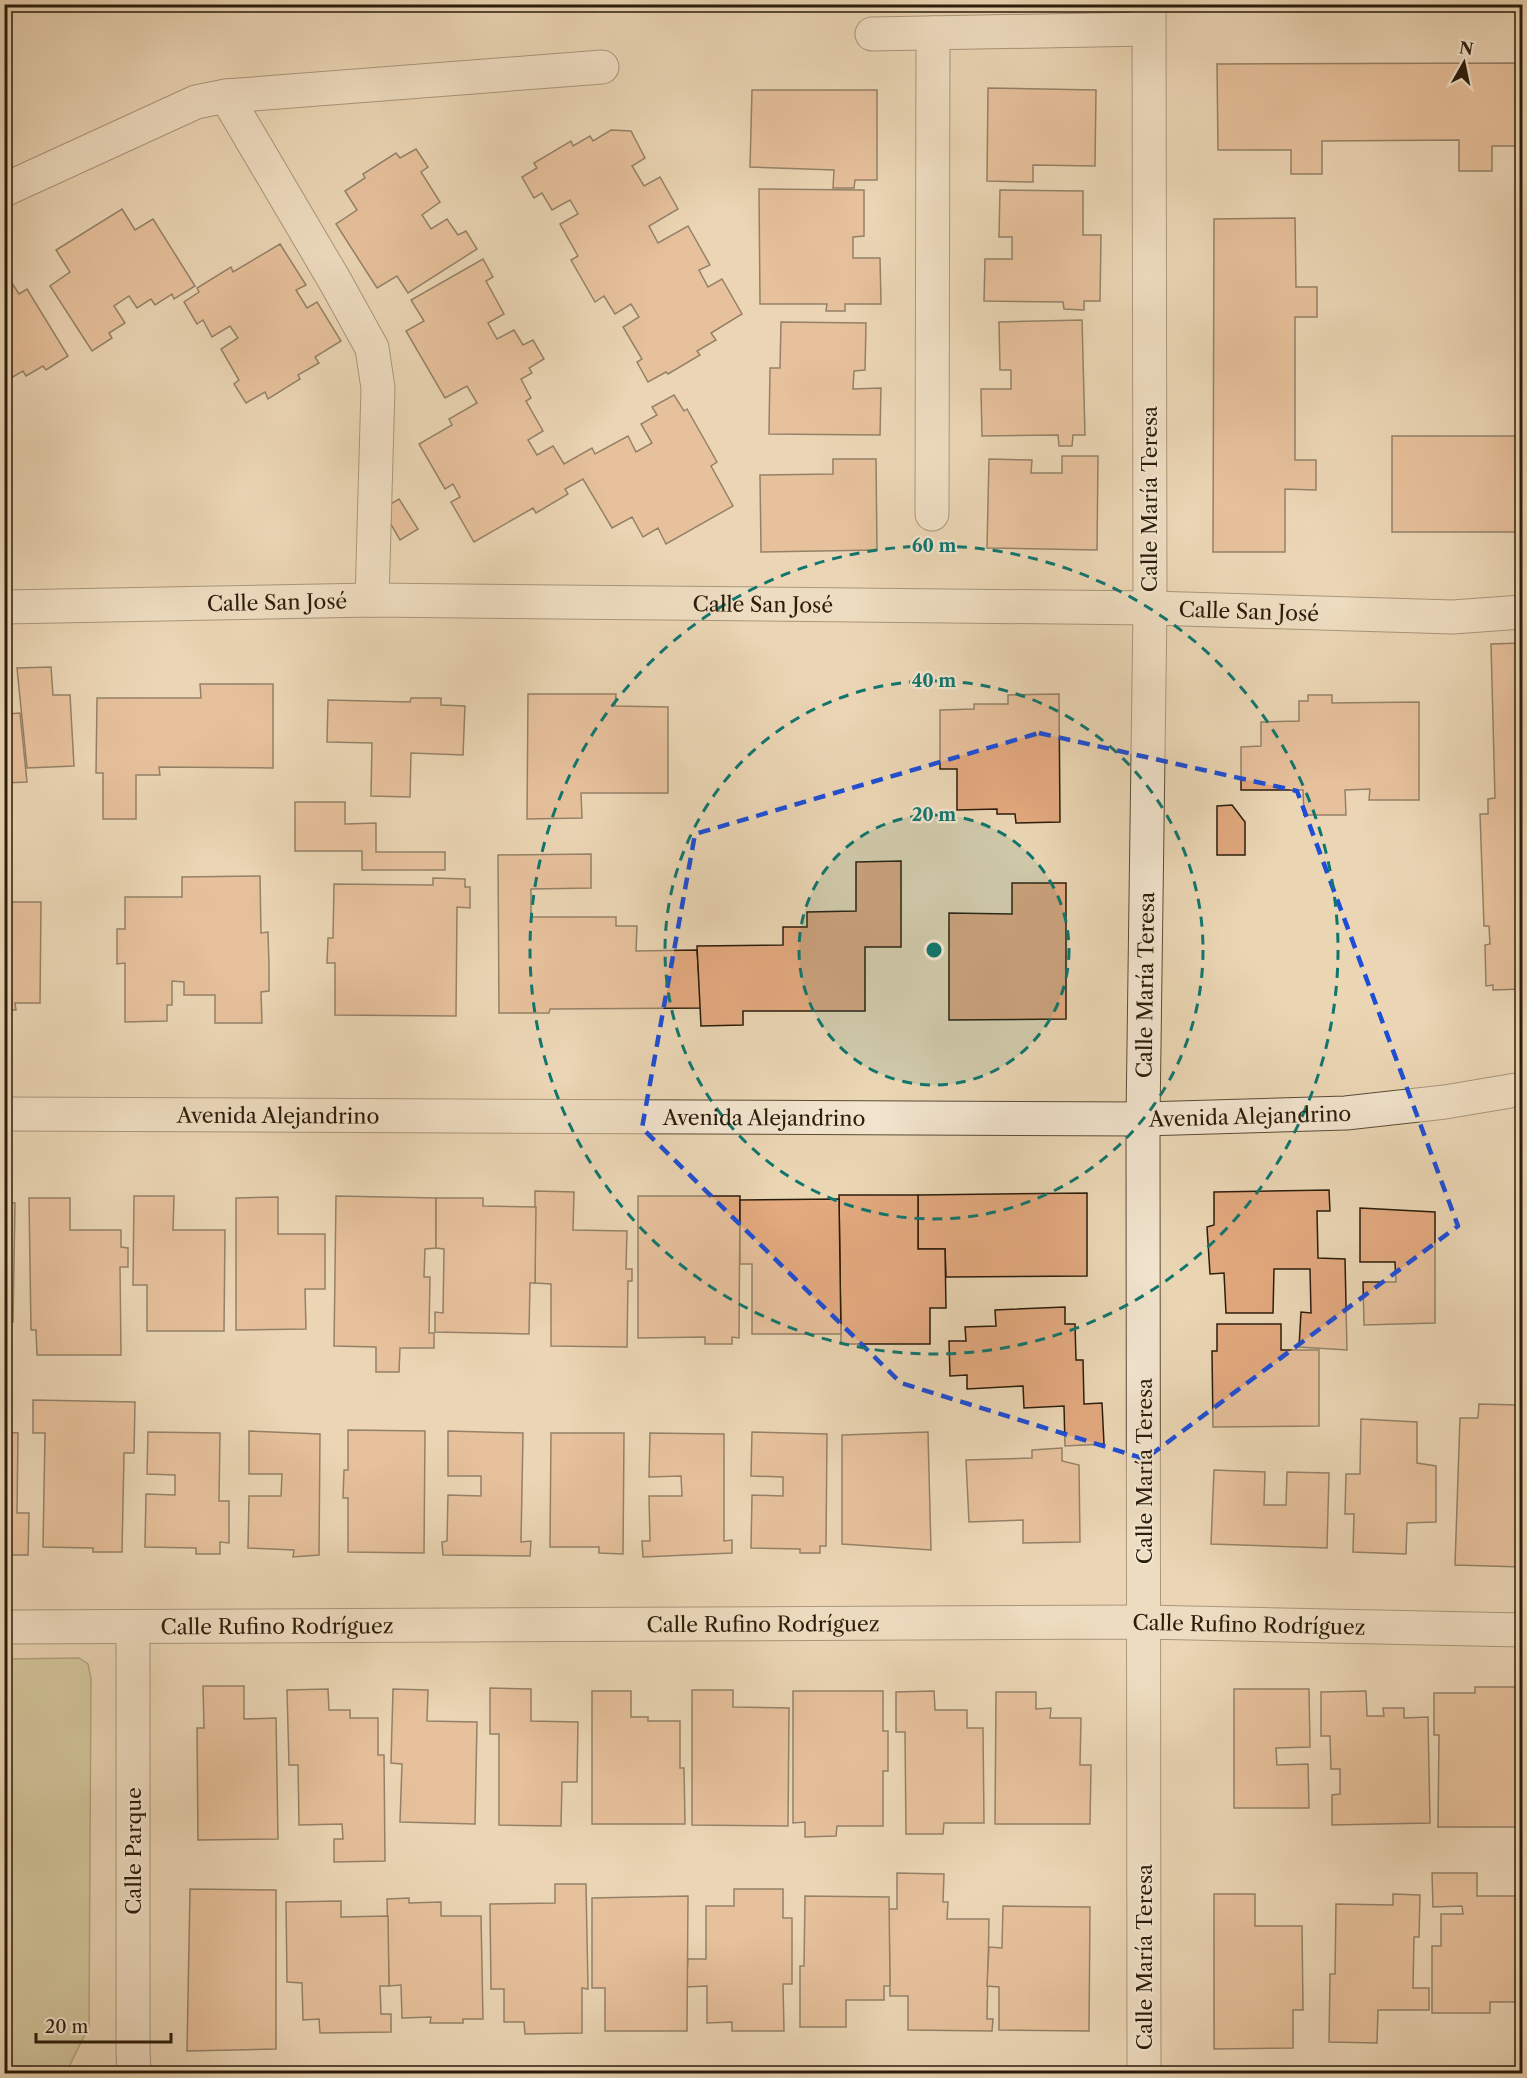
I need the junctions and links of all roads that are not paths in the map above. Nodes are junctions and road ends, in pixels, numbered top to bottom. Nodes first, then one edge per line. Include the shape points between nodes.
1 (1149, 17) edge
2 (933, 33) junction
3 (872, 34) dead end
4 (602, 67) dead end
5 (226, 96) junction
6 (4, 190) edge
7 (932, 514) dead end
8 (372, 600) junction
9 (4, 607) edge
10 (1150, 608) junction
11 (1522, 612) edge
12 (1522, 1089) edge
13 (4, 1114) edge
14 (1143, 1119) junction
15 (1144, 1622) junction
16 (4, 1627) edge
17 (133, 1627) junction
18 (1522, 1630) edge
19 (134, 2073) edge
20 (1144, 2073) edge

1 - 2 street
1 - 10 street, Calle María Teresa
2 - 3 street
2 - 7 street
4 - 5 street
5 - 6 street via 196,102
5 - 8 street via 372,348 378,388
8 - 9 street, Calle San José
8 - 10 street, Calle San José
10 - 11 street, Calle San José via 1453,616
10 - 14 street, Calle María Teresa
12 - 14 street, Avenida Alejandrino via 1346,1113
13 - 14 street, Avenida Alejandrino
14 - 15 street, Calle María Teresa
15 - 17 street, Calle Rufino Rodríguez
15 - 18 street, Calle Rufino Rodríguez
15 - 20 street, Calle María Teresa
16 - 17 street, Calle Rufino Rodríguez
17 - 19 street, Calle Parque

